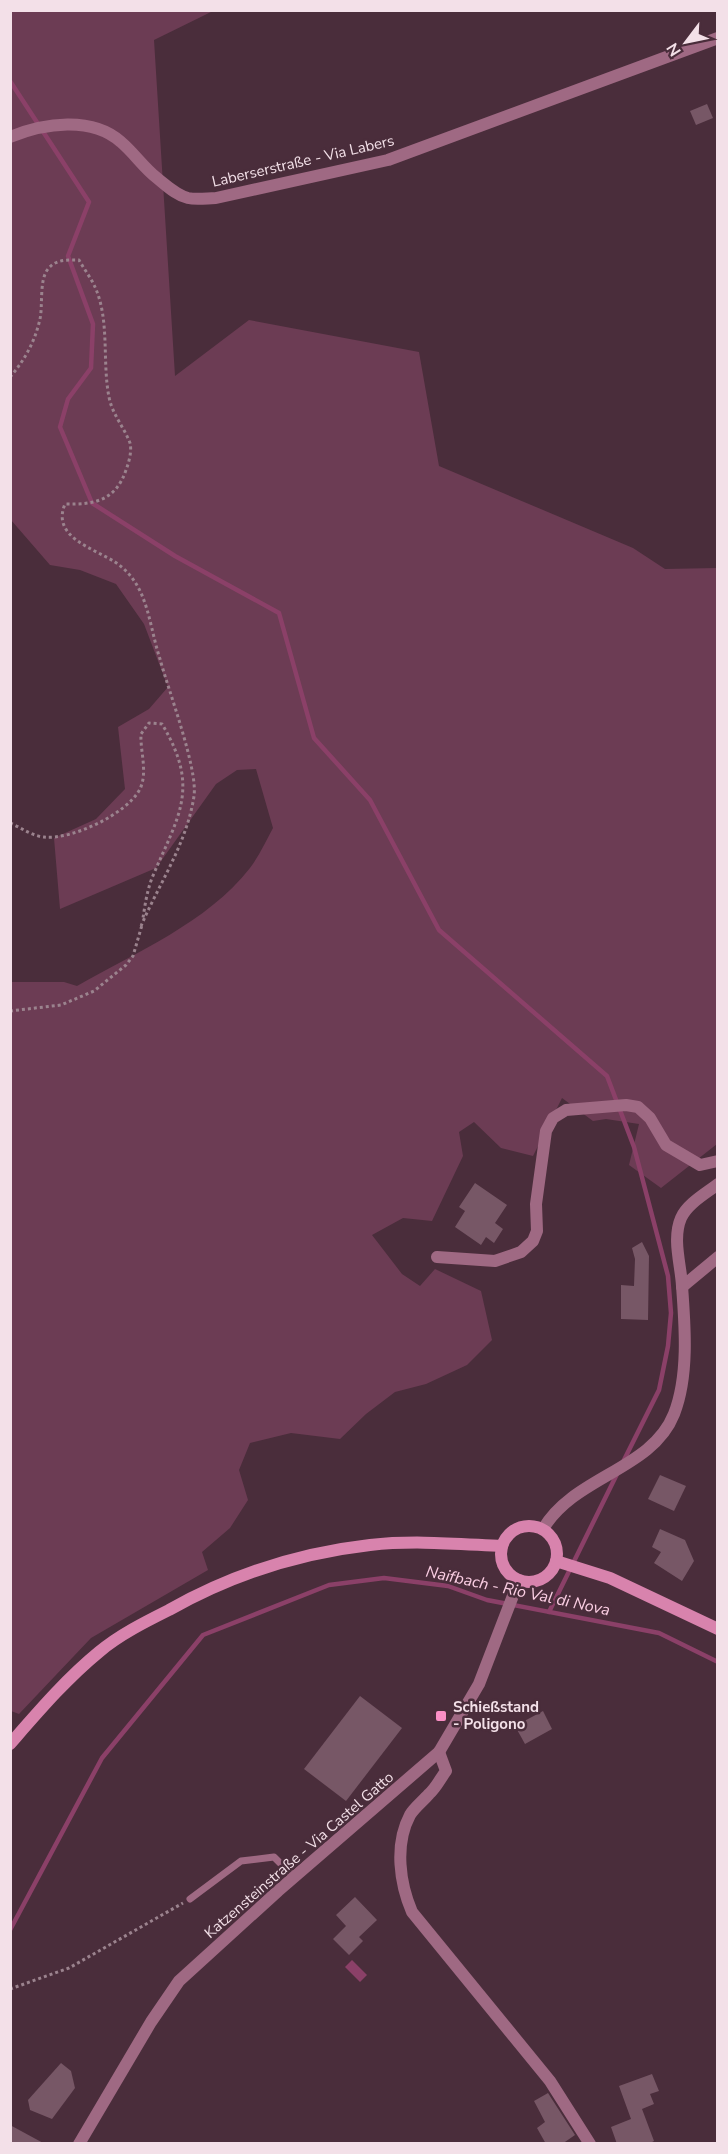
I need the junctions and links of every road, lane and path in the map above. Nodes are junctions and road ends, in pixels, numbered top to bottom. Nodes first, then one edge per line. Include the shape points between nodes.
1 (717, 38) edge
2 (10, 137) edge
3 (10, 377) edge
4 (10, 823) edge
5 (141, 926) junction
6 (10, 1011) edge
7 (717, 1161) edge
8 (717, 1184) edge
9 (437, 1257) dead end
10 (717, 1257) edge
11 (682, 1287) junction
12 (543, 1529) junction
13 (502, 1546) junction
14 (561, 1562) junction
15 (519, 1580) junction
16 (717, 1629) edge
17 (10, 1744) edge
18 (440, 1752) junction
19 (294, 1877) junction
20 (190, 1899) joint
21 (10, 1989) edge
22 (79, 2144) edge
23 (590, 2144) edge

1 - 2 street, Laberserstraße - Via Labers via 388,160 216,198 189,198 174,192 107,132 82,123 26,130
3 - 5 path via 33,342 48,269 60,260 79,260 96,288 109,397 130,445 129,461 114,493 92,503 65,504 61,524 73,537 131,576 141,595 173,700 195,793 189,820 167,875
4 - 5 path via 34,835 59,837 113,815 140,789 144,772 141,734 149,723 162,724 178,749 183,804 148,889
5 - 6 path via 133,956 94,991 61,1005
7 - 9 street via 700,1165 666,1145 650,1118 638,1107 566,1110 553,1118 546,1131 533,1241 520,1252 495,1261
8 - 11 street via 680,1219 677,1246
10 - 11 street
11 - 12 street via 683,1379 667,1428 651,1447 560,1506
12 - 13 main road via 518,1528
12 - 14 main road via 555,1543
13 - 15 main road via 506,1570
13 - 17 main road via 370,1545 309,1555 205,1590 100,1650
14 - 15 main road via 537,1580
14 - 16 main road via 610,1578
15 - 18 street, Katzensteinstraße - Via Castel Gatto via 479,1684
18 - 19 street, Katzensteinstraße - Via Castel Gatto
18 - 23 street via 446,1771 410,1815 405,1832 400,1868 412,1912 550,2081
19 - 20 lane via 274,1857 241,1861
19 - 22 street, Katzensteinstraße - Via Castel Gatto via 179,1982
20 - 21 path via 69,1968

